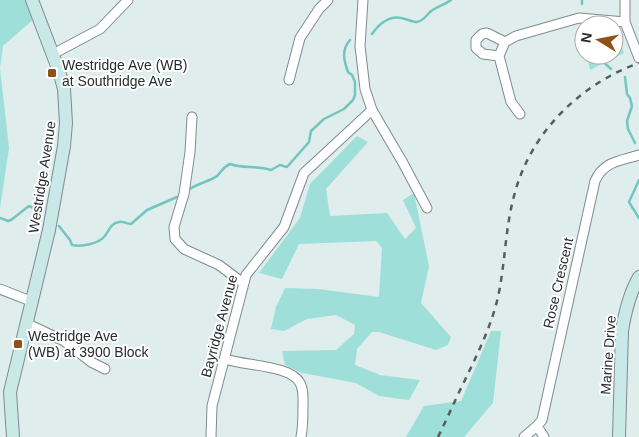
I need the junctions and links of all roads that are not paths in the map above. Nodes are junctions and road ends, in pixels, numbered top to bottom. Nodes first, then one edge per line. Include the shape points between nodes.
1 (32, 0) edge
2 (128, 0) edge
3 (328, 0) edge
4 (363, 0) edge
5 (625, 0) edge
6 (625, 22) junction
7 (505, 42) junction
8 (53, 54) junction
9 (499, 56) junction
10 (639, 58) edge
11 (289, 80) dead end
12 (372, 110) junction
13 (520, 114) dead end
14 (192, 117) dead end
15 (639, 155) edge
16 (427, 208) dead end
17 (639, 277) edge
18 (243, 283) junction
19 (0, 289) edge
20 (33, 302) junction
21 (28, 324) junction
22 (225, 359) junction
23 (105, 368) dead end
24 (537, 426) junction
25 (13, 437) edge
26 (211, 437) edge
27 (301, 437) edge
28 (524, 437) edge
29 (544, 437) edge
30 (619, 437) edge

1 - 8 street, Westridge Avenue
2 - 8 street via 100,30
3 - 11 street via 300,38
4 - 12 street via 360,46
5 - 6 street
6 - 7 street via 579,18
6 - 10 street
7 - 9 street
7 - 9 street via 487,33 476,40 479,52
8 - 20 street, Westridge Avenue via 64,89 66,131
9 - 13 street via 511,102
12 - 16 street
12 - 18 street, Bayridge Avenue via 304,173 284,227 250,268
14 - 18 street via 190,152 184,194 174,227 175,239 184,249 219,265
15 - 24 street, Rose Crescent via 604,167 595,181 542,420
17 - 30 street, Marine Drive via 624,314
18 - 22 street, Bayridge Avenue
19 - 20 street
20 - 21 street, Westridge Avenue
21 - 23 street via 64,341 91,362
21 - 25 street, Westridge Avenue via 10,392
22 - 26 street, Bayridge Avenue via 212,406
22 - 27 street via 286,371 297,378 303,395
24 - 28 street, Rose Crescent
24 - 29 street

